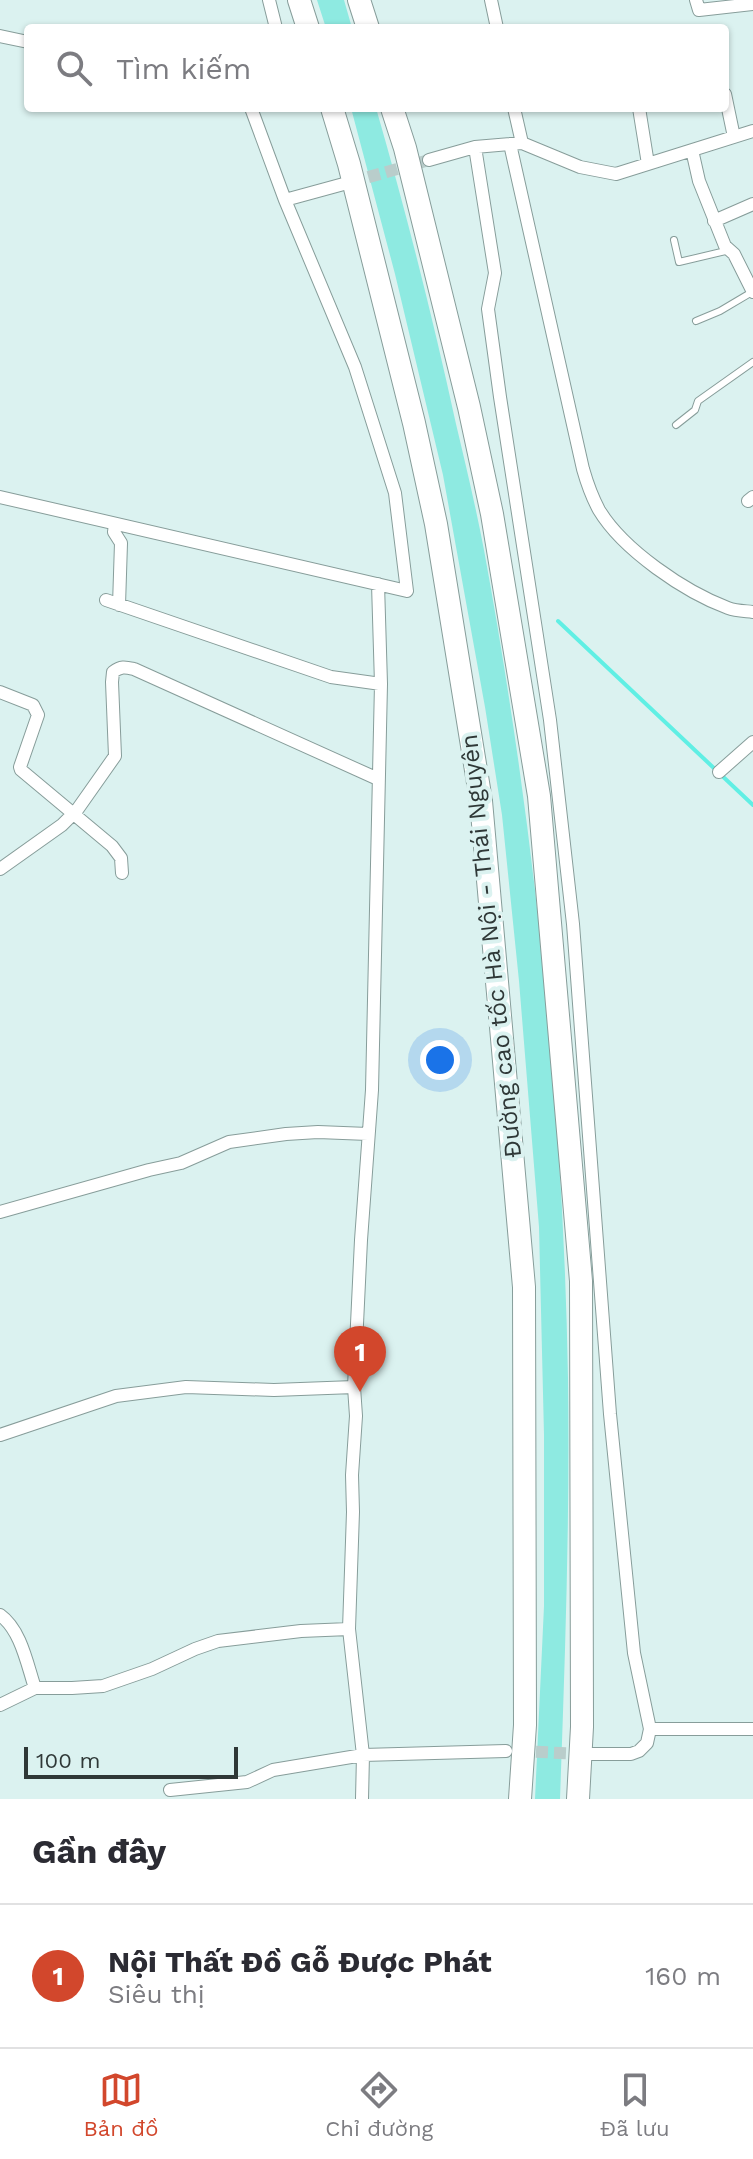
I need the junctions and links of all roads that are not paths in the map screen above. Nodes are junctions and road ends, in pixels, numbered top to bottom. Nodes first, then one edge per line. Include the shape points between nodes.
1 (269, 0) edge
2 (299, 0) edge
3 (359, 0) edge
4 (491, 0) edge
5 (696, 0) edge
6 (753, 4) edge
7 (275, 24) edge
8 (307, 24) edge
9 (367, 24) edge
10 (496, 24) edge
11 (0, 36) edge
12 (24, 41) edge
13 (252, 112) edge
14 (333, 112) edge
15 (393, 112) edge
16 (514, 112) edge
17 (640, 112) edge
18 (729, 112) edge
19 (753, 131) edge
20 (734, 137) junction
21 (516, 144) junction
22 (475, 147) junction
23 (692, 150) junction
24 (429, 160) tunnel mouth
25 (648, 164) junction
26 (351, 182) tunnel mouth
27 (285, 200) junction
28 (753, 204) edge
29 (714, 221) junction
30 (674, 240) dead end
31 (730, 250) junction
32 (753, 292) edge
33 (696, 321) dead end
34 (753, 362) edge
35 (676, 425) dead end
36 (0, 497) edge
37 (115, 524) junction
38 (378, 584) junction
39 (106, 600) dead end
40 (119, 605) junction
41 (753, 612) edge
42 (381, 684) junction
43 (0, 692) edge
44 (753, 742) edge
45 (719, 772) dead end
46 (378, 779) junction
47 (74, 813) junction
48 (0, 869) edge
49 (122, 873) dead end
50 (368, 1134) junction
51 (0, 1212) edge
52 (354, 1387) junction
53 (0, 1435) edge
54 (0, 1615) edge
55 (349, 1629) junction
56 (35, 1688) junction
57 (0, 1705) edge
58 (650, 1729) junction
59 (753, 1729) edge
60 (506, 1751) tunnel mouth
61 (591, 1754) tunnel mouth
62 (363, 1755) junction
63 (170, 1790) dead end
64 (362, 1799) edge
65 (520, 1799) edge
66 (578, 1799) edge

1 - 7 street
2 - 8 highway
3 - 9 highway
4 - 10 street
5 - 6 street via 699,10
11 - 12 street
13 - 27 street
14 - 65 highway, Đường cao tốc Hà Nội - Thái Nguyên via 436,524 481,801 524,1287 525,1725
15 - 66 highway via 492,514 539,796 581,1281
16 - 21 street
17 - 25 street
18 - 20 street
19 - 20 street
20 - 23 street
21 - 22 street
21 - 25 street via 616,174
21 - 41 street via 583,469 600,511 614,530 671,579 730,609
22 - 24 street
22 - 58 street via 495,273 488,309 550,720 573,924 610,1414 634,1653
23 - 25 street
23 - 29 street
26 - 27 street
27 - 38 street via 355,367 395,493 407,591
28 - 29 street
29 - 31 street
30 - 31 lane via 679,262
31 - 32 street
32 - 33 lane
34 - 35 lane via 698,401
36 - 37 street
37 - 38 street
37 - 40 street via 121,541
38 - 42 street
39 - 40 street
40 - 42 street via 331,677
42 - 46 street
43 - 47 street via 33,705 38,715 21,770
44 - 45 street
46 - 47 street via 125,667 113,672 115,756
46 - 50 street
47 - 48 street
47 - 49 street via 116,850
50 - 51 street via 286,1134 229,1142 181,1163
50 - 52 street
52 - 53 street via 186,1387 116,1396
52 - 55 street
54 - 56 street via 20,1645
55 - 56 street via 218,1641 103,1686
55 - 62 street
56 - 57 street
58 - 59 street
58 - 61 street via 639,1751
60 - 62 street
62 - 63 street via 273,1770 247,1782
62 - 64 street

